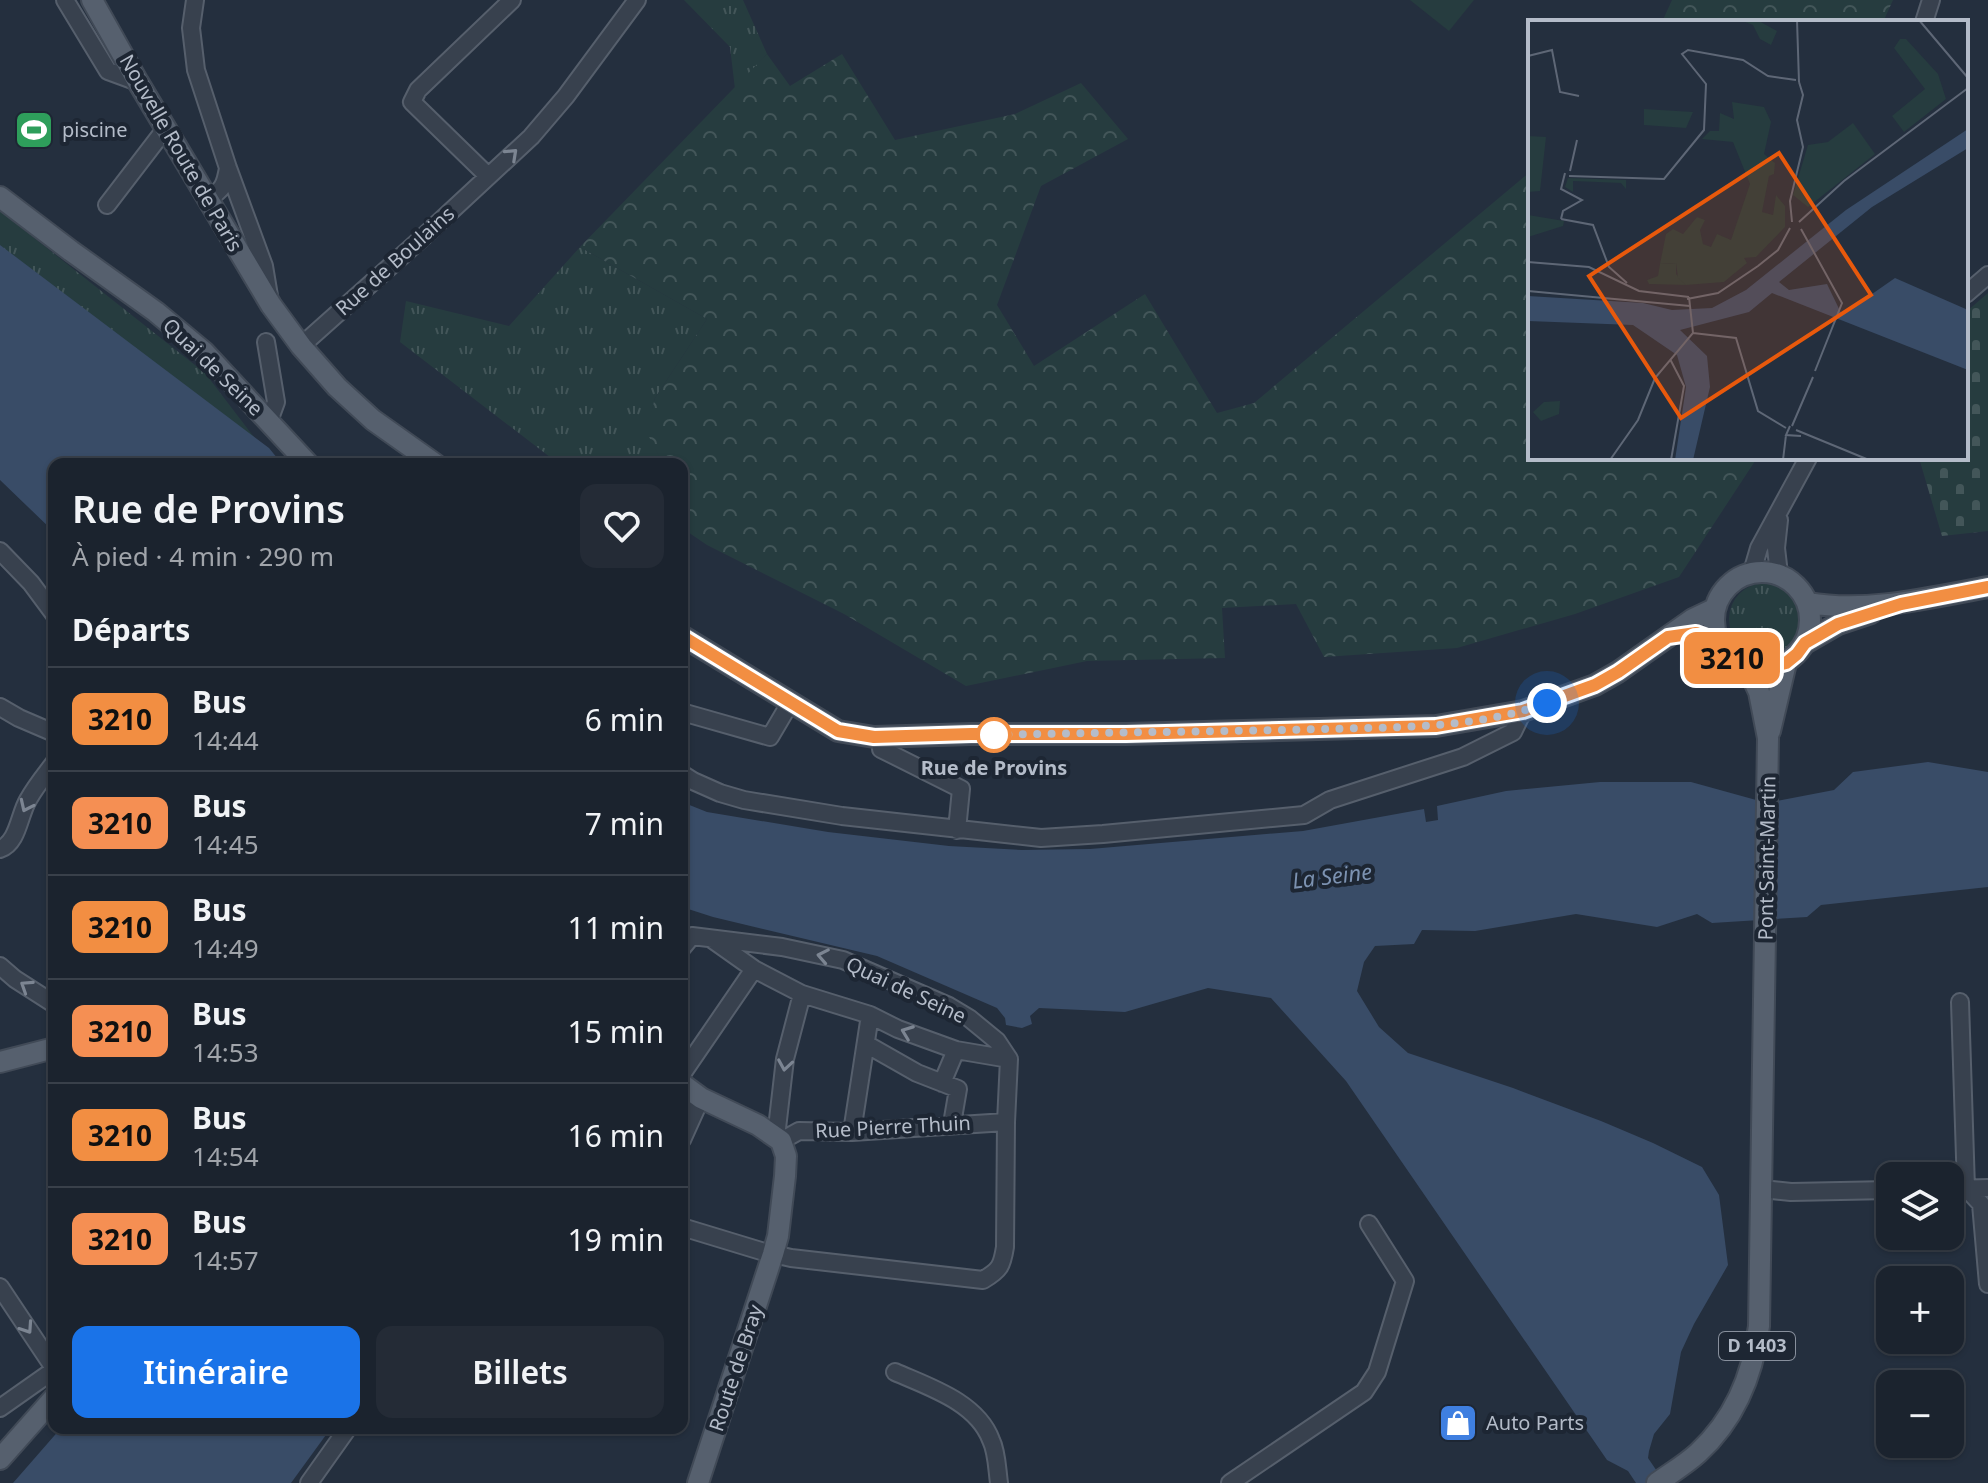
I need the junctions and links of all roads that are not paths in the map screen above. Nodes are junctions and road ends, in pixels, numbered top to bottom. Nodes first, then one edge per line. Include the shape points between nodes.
1 (65, 0) edge
2 (92, 0) edge
3 (195, 0) edge
4 (512, 0) edge
5 (1931, 0) edge
6 (633, 2) edge
7 (1925, 20) edge
8 (138, 82) junction
9 (166, 128) junction
10 (228, 168) junction
11 (488, 176) junction
12 (239, 196) junction
13 (0, 197) edge
14 (107, 205) dead end
15 (211, 206) junction
16 (1988, 275) edge
17 (1968, 292) edge
18 (271, 305) junction
19 (266, 342) dead end
20 (301, 346) junction
21 (269, 421) junction
22 (303, 458) edge
23 (427, 458) edge
24 (1807, 460) edge
25 (1782, 503) junction
26 (1, 554) edge
27 (1752, 572) junction
28 (1779, 574) junction
29 (1988, 587) edge
30 (1808, 603) junction
31 (1901, 604) junction
32 (48, 606) edge
33 (1714, 609) junction
34 (1668, 637) junction
35 (688, 640) edge
36 (1718, 641) junction
37 (1805, 643) junction
38 (1786, 663) junction
39 (1747, 666) junction
40 (790, 703) junction
41 (0, 707) edge
42 (1523, 711) junction
43 (688, 714) edge
44 (48, 730) edge
45 (881, 737) junction
46 (1768, 738) junction
47 (48, 774) edge
48 (688, 778) edge
49 (957, 830) junction
50 (0, 849) edge
51 (711, 938) junction
52 (688, 942) edge
53 (0, 966) edge
54 (754, 969) junction
55 (802, 994) junction
56 (48, 1000) edge
57 (1960, 1002) dead end
58 (870, 1015) junction
59 (866, 1044) junction
60 (48, 1050) edge
61 (956, 1050) junction
62 (1009, 1059) junction
63 (0, 1062) edge
64 (688, 1065) edge
65 (942, 1083) junction
66 (688, 1088) edge
67 (701, 1098) junction
68 (1006, 1122) junction
69 (952, 1124) junction
70 (688, 1127) edge
71 (852, 1132) junction
72 (779, 1139) junction
73 (1958, 1162) edge
74 (1988, 1188) edge
75 (1762, 1189) junction
76 (1964, 1189) edge
77 (1876, 1190) edge
78 (1964, 1193) edge
79 (1369, 1224) dead end
80 (688, 1229) edge
81 (773, 1254) junction
82 (1988, 1284) edge
83 (0, 1287) edge
84 (48, 1360) edge
85 (895, 1372) dead end
86 (48, 1373) edge
87 (48, 1405) edge
88 (0, 1408) edge
89 (344, 1434) edge
90 (0, 1459) edge
91 (1664, 1478) edge
92 (309, 1483) edge
93 (698, 1483) edge
94 (999, 1483) edge
95 (1230, 1483) edge

1 - 8 street via 108,71
2 - 8 main road, Nouvelle Route de Paris
3 - 10 street via 191,28 196,70
4 - 11 street via 418,90 412,102
5 - 7 street
11 -> 6 street, Rue de Boulains via 553,111
8 - 9 main road, Nouvelle Route de Paris
9 - 14 street
9 - 15 main road, Nouvelle Route de Paris
10 - 12 street
10 - 15 street
11 - 20 street, Rue de Boulains
12 - 15 street
12 - 18 street via 264,266
13 - 21 main road, Quai de Seine via 156,312 204,352
15 - 18 main road, Nouvelle Route de Paris
16 - 17 street
18 - 20 main road, Nouvelle Route de Paris
19 - 21 street via 276,402
20 - 23 main road via 373,420
21 - 22 main road, Quai de Seine
24 - 25 street
25 - 27 street
25 - 28 street via 1776,548
26 - 32 street
27 - 28 main road
27 - 33 main road via 1728,585
28 - 30 main road
29 - 31 main road
30 - 31 main road via 1836,608
30 - 37 main road via 1810,630
31 - 37 main road via 1838,624
33 - 34 main road
33 - 36 main road
34 - 36 main road via 1696,633
34 - 42 main road via 1595,685
35 - 40 main road
36 - 39 main road via 1735,661
37 - 38 main road
38 - 39 main road
38 - 46 main road, D 1403
39 - 46 main road, D 1403 via 1759,692
40 - 43 street via 770,737
40 - 45 main road via 838,731
41 - 44 street
42 - 45 main road via 1436,726
42 - 49 street via 1513,732 1463,757 1330,800 1304,815 1041,838
45 - 49 street via 881,749 961,789
46 - 75 main road, Pont Saint-Martin / D 1403
47 -> 50 street via 27,801 14,835
48 - 49 street via 744,800
51 - 52 street, Quai de Seine
51 - 54 street
62 -> 51 street, Quai de Seine via 997,1041 959,1012 843,960
56 -> 53 street
54 - 55 street
54 - 64 street
55 - 58 street
55 -> 72 street via 785,1059
57 - 73 street
58 - 59 street
61 -> 58 street
59 - 65 street
59 - 71 street
60 - 63 main road
61 - 62 street
61 - 65 street
62 - 68 street
65 - 69 street via 958,1089
66 - 67 main road
67 - 70 street
67 - 72 main road
68 - 69 street, Rue Pierre Thuin
68 - 81 street via 1005,1247 1002,1265 983,1280
69 - 71 street, Rue Pierre Thuin
71 - 72 street, Rue Pierre Thuin via 799,1131
72 - 81 main road, Route de Bray via 786,1156 785,1176
74 - 76 street
75 - 77 street
75 - 91 main road, D 1403 via 1759,1326 1749,1378 1717,1434
78 - 82 street via 1981,1204
79 - 95 street via 1405,1281 1377,1372 1364,1392
80 - 81 street
81 - 93 main road, Route de Bray
83 -> 84 street
85 - 94 street via 961,1404 979,1420 991,1439
86 - 88 street
87 - 90 main road
89 - 92 street

